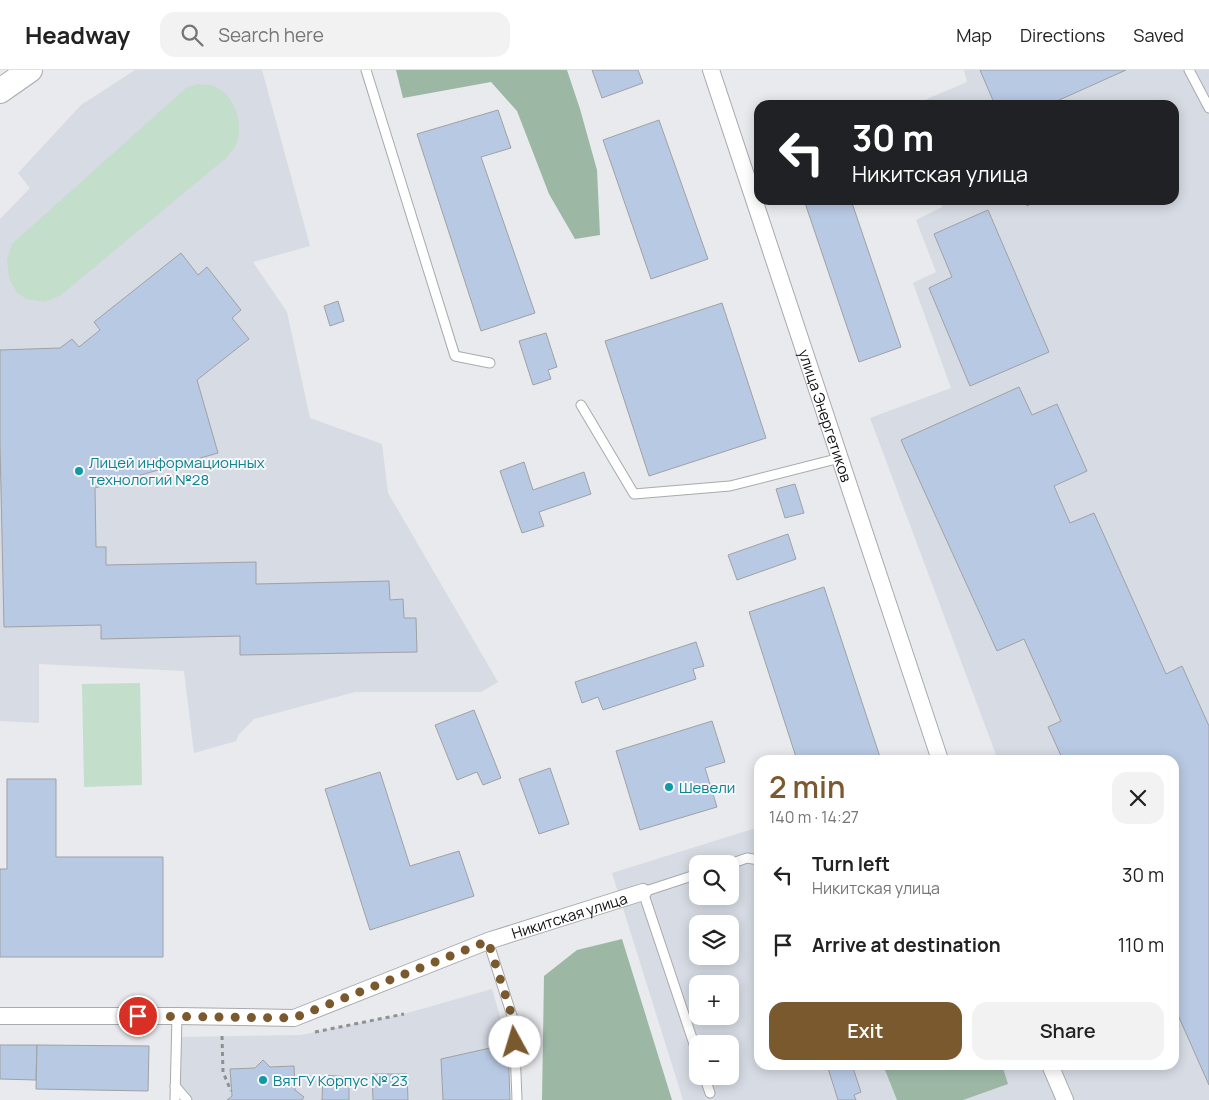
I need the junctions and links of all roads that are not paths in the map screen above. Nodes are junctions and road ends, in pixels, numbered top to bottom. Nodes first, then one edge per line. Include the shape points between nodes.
1 (30, 70) edge
2 (366, 70) edge
3 (711, 70) edge
4 (1189, 70) edge
5 (0, 91) edge
6 (1209, 108) edge
7 (754, 199) edge
8 (756, 205) edge
9 (490, 363) dead end
10 (581, 405) dead end
11 (840, 458) junction
12 (938, 755) edge
13 (754, 859) edge
14 (739, 861) edge
15 (689, 877) edge
16 (643, 892) junction
17 (488, 941) junction
18 (0, 1016) edge
19 (177, 1016) junction
20 (691, 1035) edge
21 (1052, 1070) edge
22 (707, 1085) edge
23 (175, 1086) junction
24 (710, 1094) dead end
25 (175, 1100) edge
26 (187, 1100) edge
27 (517, 1100) edge
28 (1065, 1100) edge

1 - 5 main road
2 - 9 lane via 456,356
3 - 7 street, улица Энергетиков
4 - 6 lane
8 - 11 street, улица Энергетиков
10 - 11 lane via 634,494 730,486
11 - 12 street, улица Энергетиков
13 - 14 lane
15 - 16 lane
16 - 17 street, Никитская улица
16 - 20 lane
17 - 19 street, Никитская улица via 294,1018
17 - 27 lane via 514,1022
18 - 19 street, Никитская улица
19 - 23 lane
21 - 28 street
22 - 24 lane
23 - 25 lane
23 - 26 lane

